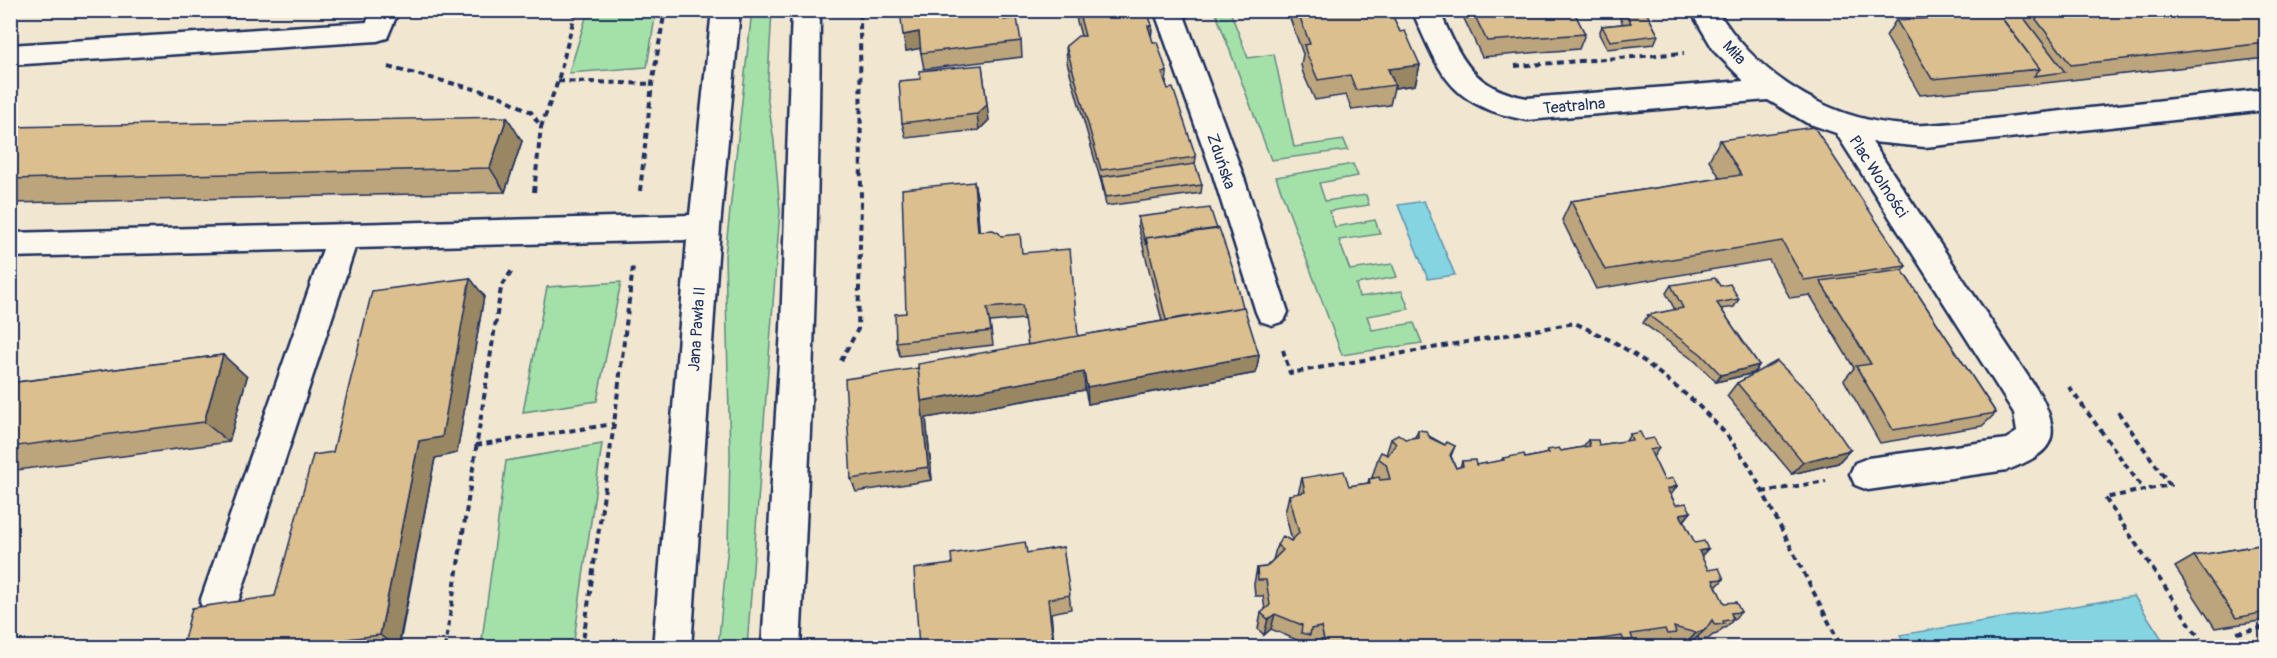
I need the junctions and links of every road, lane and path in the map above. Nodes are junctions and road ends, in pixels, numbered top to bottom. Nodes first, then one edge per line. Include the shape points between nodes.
1 (385, 10) edge
2 (576, 10) edge
3 (726, 10) edge
4 (806, 10) edge
5 (860, 10) edge
6 (1168, 10) edge
7 (1425, 10) edge
8 (1703, 10) edge
9 (356, 31) junction
10 (1728, 48) junction
11 (10, 55) edge
12 (1513, 66) dead end
13 (558, 81) junction
14 (652, 84) dead end
15 (1772, 89) junction
16 (2266, 100) edge
17 (1848, 127) junction
18 (704, 227) junction
19 (343, 237) junction
20 (10, 245) edge
21 (501, 288) dead end
22 (1272, 312) joint
23 (839, 366) dead end
24 (2064, 379) dead end
25 (2118, 412) dead end
26 (476, 446) junction
27 (1868, 474) joint
28 (2144, 490) junction
29 (1762, 492) junction
30 (219, 602) edge
31 (2266, 627) edge
32 (2237, 633) edge
33 (2200, 639) dead end
34 (445, 648) edge
35 (582, 648) edge
36 (672, 648) edge
37 (781, 648) edge
38 (1842, 648) edge

1 - 9 street via 376,31
2 - 13 path
3 - 18 street, Jana Pawła II
4 - 37 street via 805,150 793,461
5 - 23 path via 858,329
6 - 22 street, Zduńska via 1228,175
7 - 15 street, Teatralna via 1453,69 1469,87 1496,103 1527,109
8 - 10 street, Miła
9 - 11 street
9 - 13 path via 359,59 498,95 531,112 541,127
10 - 12 path
10 - 15 street, Miła
13 - 14 path
15 - 17 street, Miła via 1806,111
16 - 17 street, Plac Wolności via 1925,136 1880,135
17 - 27 street, Plac Wolności via 2029,406 2035,428 2033,439 2025,448 2007,454
18 - 19 street
18 - 36 street, Jana Pawła II
19 - 20 street
19 - 30 street
21 - 26 path
22 - 29 path via 1290,373 1575,323 1629,351 1699,408 1736,443
24 - 28 path
25 - 28 path via 2170,485
26 - 34 path
26 - 35 path via 614,424
27 - 29 path
28 - 33 path via 2105,498
29 - 38 path
31 - 32 path

